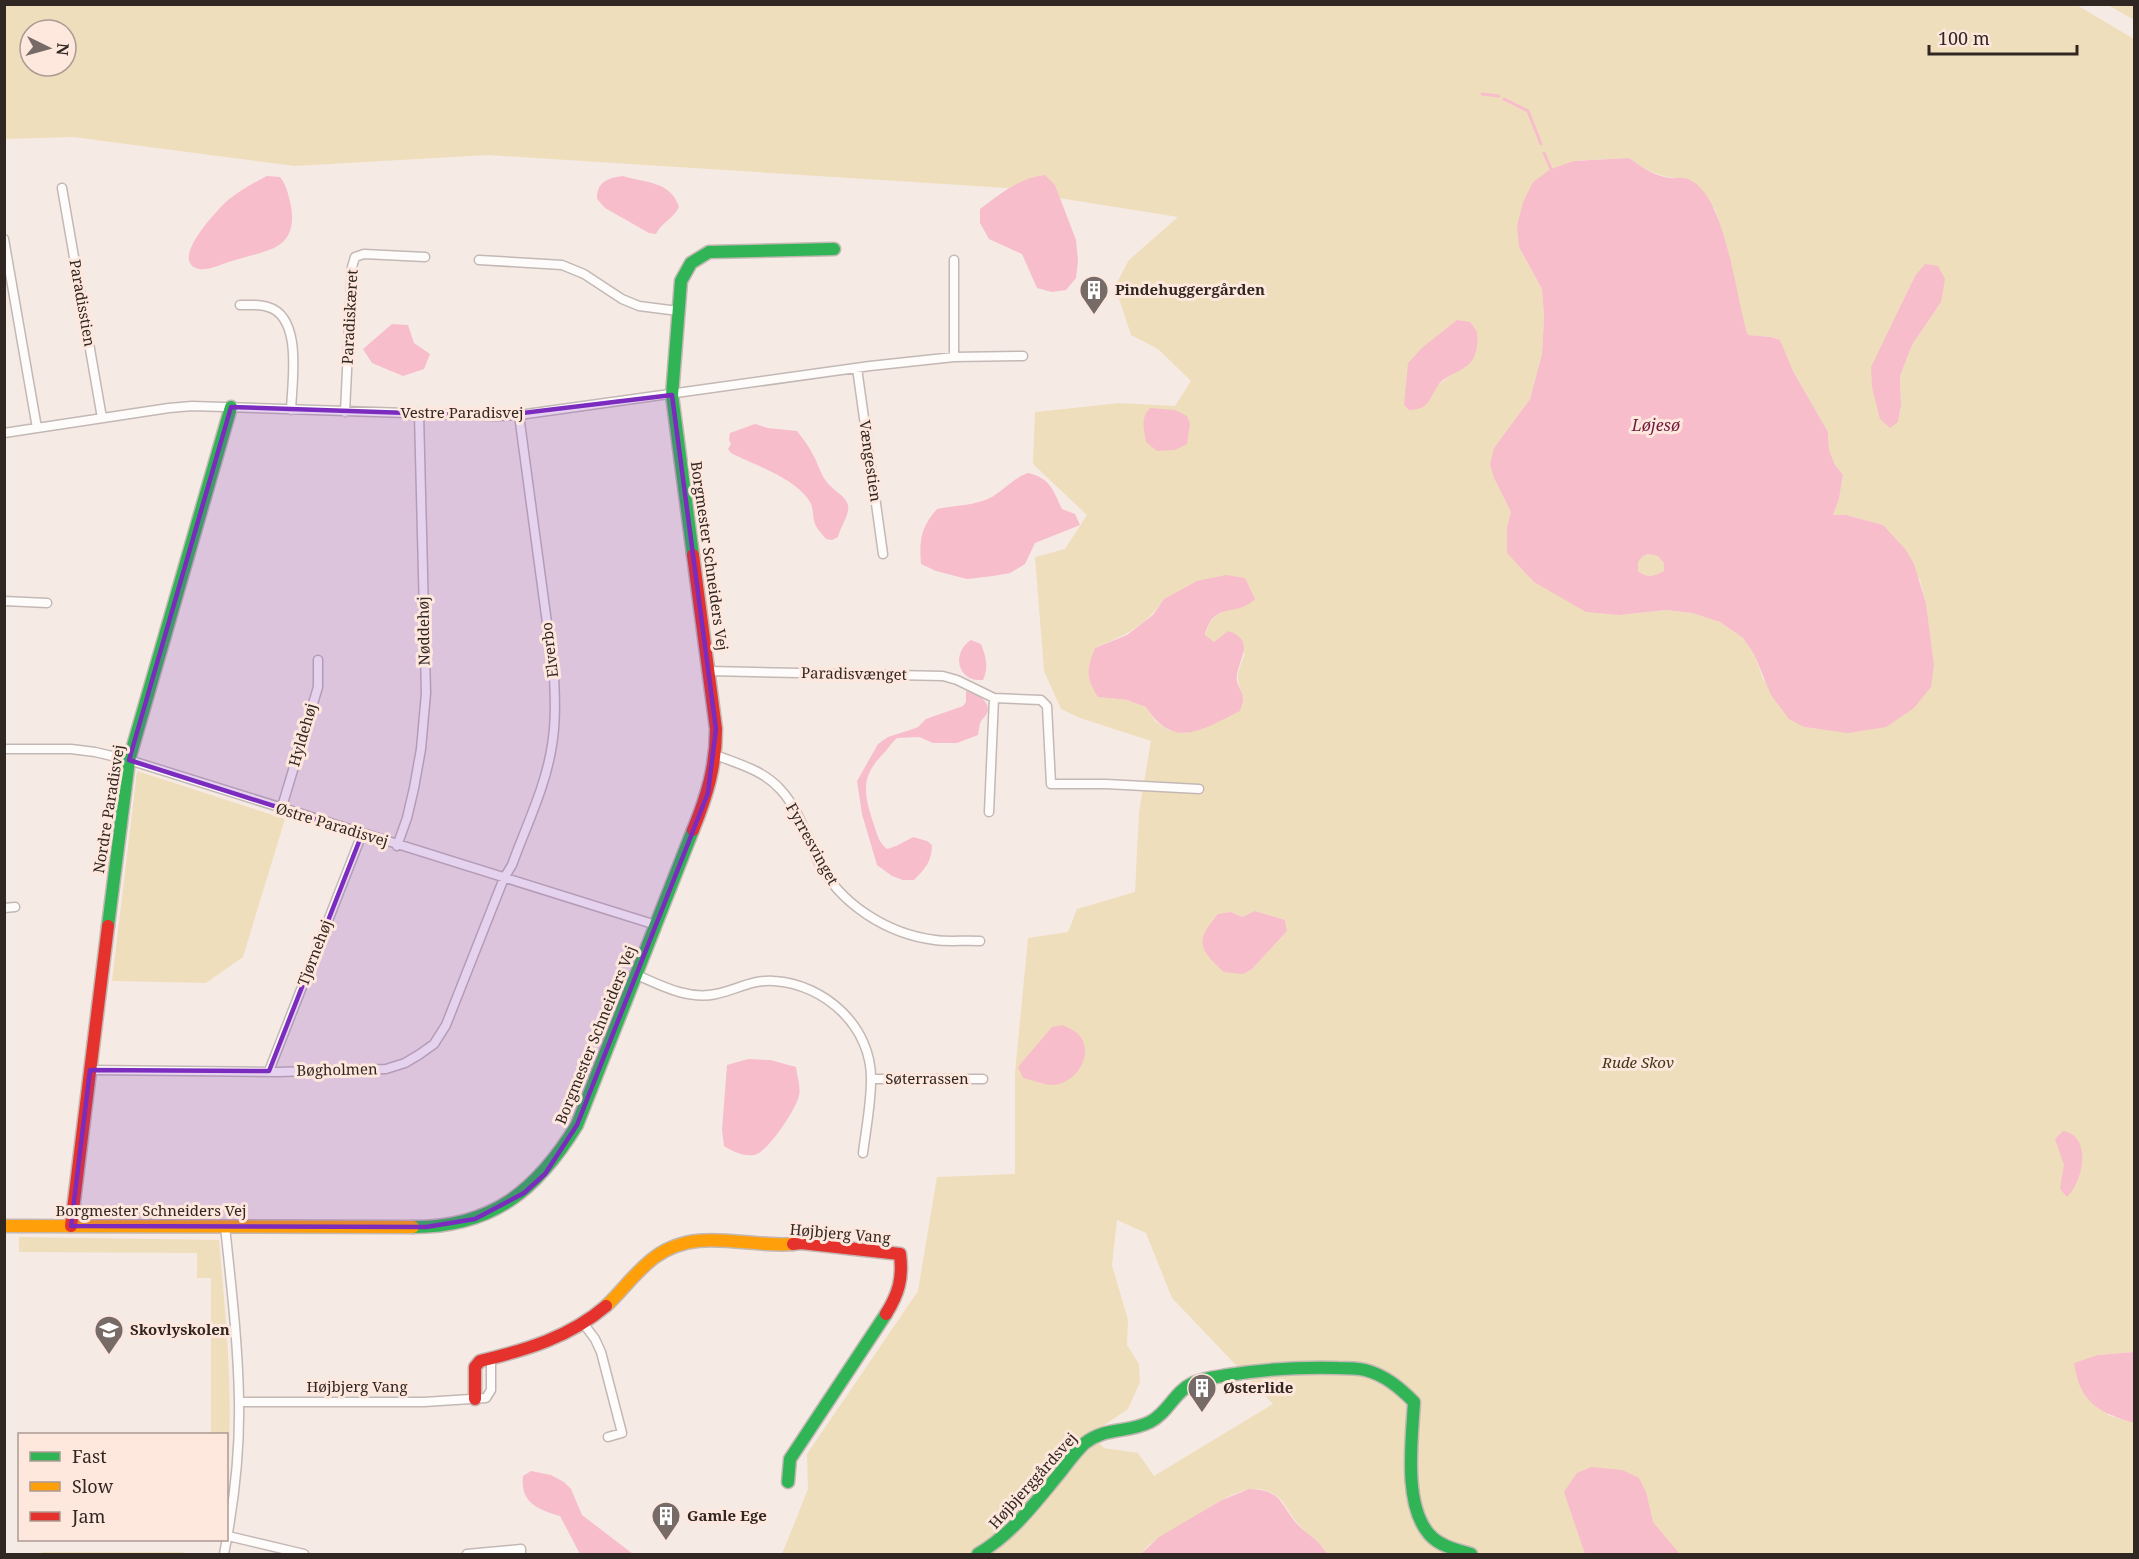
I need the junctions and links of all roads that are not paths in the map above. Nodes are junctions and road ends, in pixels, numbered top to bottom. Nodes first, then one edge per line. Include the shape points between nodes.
1 (62, 188) dead end
2 (4, 238) edge
3 (834, 249) dead end
4 (425, 257) dead end
5 (479, 260) dead end
6 (954, 260) dead end
7 (240, 305) dead end
8 (678, 311) junction
9 (1023, 356) dead end
10 (954, 357) junction
11 (857, 368) junction
12 (672, 394) junction
13 (231, 407) junction
14 (291, 410) junction
15 (345, 412) junction
16 (419, 414) junction
17 (519, 415) junction
18 (102, 418) junction
19 (37, 428) junction
20 (4, 433) edge
21 (884, 554) dead end
22 (4, 601) edge
23 (47, 603) dead end
24 (318, 660) dead end
25 (710, 671) junction
26 (994, 698) junction
27 (4, 749) edge
28 (716, 755) junction
29 (129, 760) junction
30 (1199, 789) dead end
31 (281, 810) junction
32 (989, 812) dead end
33 (362, 834) junction
34 (398, 846) junction
35 (504, 878) junction
36 (15, 907) dead end
37 (4, 908) edge
38 (656, 925) junction
39 (980, 941) dead end
40 (637, 975) junction
41 (90, 1070) junction
42 (269, 1071) junction
43 (871, 1079) junction
44 (983, 1079) dead end
45 (863, 1153) dead end
46 (4, 1226) edge
47 (71, 1226) junction
48 (225, 1226) junction
49 (584, 1323) junction
50 (475, 1399) joint
51 (239, 1401) junction
52 (608, 1437) dead end
53 (788, 1482) dead end
54 (228, 1536) edge
55 (304, 1554) edge
56 (467, 1554) edge
57 (521, 1554) edge
58 (978, 1554) edge
59 (1471, 1554) edge

1 - 18 street, Paradisstien
2 - 19 street
3 - 8 street, Borgmester Schneiders Vej via 709,252 695,258 686,268
4 - 15 street, Paradiskæret via 355,257
5 - 8 street via 562,265 639,306
6 - 10 street
7 - 14 street via 269,307 289,327 293,342
8 - 12 street, Borgmester Schneiders Vej
9 - 10 street, Vestre Paradisvej
10 - 11 street, Vestre Paradisvej
11 - 12 street, Vestre Paradisvej
11 - 21 street, Vængestien
12 - 17 street, Vestre Paradisvej
12 - 25 street, Borgmester Schneiders Vej
13 - 14 street, Vestre Paradisvej
13 - 18 street, Vestre Paradisvej via 168,408
13 - 29 street, Nordre Paradisvej
14 - 15 street, Vestre Paradisvej
15 - 16 street, Vestre Paradisvej
16 - 17 street, Vestre Paradisvej
16 - 34 street, Nøddehøj via 426,693 414,788
17 - 35 street, Elverbo via 554,675 555,717 545,776
18 - 19 street, Vestre Paradisvej
19 - 20 street, Vestre Paradisvej
22 - 23 street
24 - 31 street, Hyldehøj via 318,687
25 - 26 street, Paradisvænget via 943,676
25 - 28 street, Borgmester Schneiders Vej
26 - 30 street, Paradisvænget via 1041,700 1047,706 1051,784
26 - 32 street
27 - 29 street, Østre Paradisvej via 71,749
28 - 38 street, Borgmester Schneiders Vej via 708,793
28 - 39 street, Fyrresvinget via 757,771 780,789 837,890 860,910 911,935
29 - 31 street, Østre Paradisvej
29 - 41 street, Nordre Paradisvej
31 - 33 street, Østre Paradisvej
33 - 34 street, Østre Paradisvej
33 - 42 street, Tjørnehøj
34 - 35 street, Østre Paradisvej
35 - 38 street, Østre Paradisvej
35 - 42 street, Bøgholmen via 446,1025 434,1044 405,1064 386,1069
36 - 37 street
38 - 40 street, Borgmester Schneiders Vej
40 - 43 street, Søterrassen via 696,996 773,981 817,993 852,1022 862,1038
40 - 48 street, Borgmester Schneiders Vej via 577,1125 562,1152 531,1187 500,1208 475,1219 426,1227
41 - 42 street, Bøgholmen
41 - 47 street, Nordre Paradisvej
43 - 44 street, Søterrassen
43 - 45 street, Søterrassen
46 - 47 street, Borgmester Schneiders Vej
47 - 48 street, Borgmester Schneiders Vej
48 - 51 street
49 - 50 street, Højbjerg Vang via 525,1351 480,1361 476,1367
49 - 52 street via 601,1352 622,1434
49 - 53 street, Højbjerg Vang via 645,1264 667,1249 692,1240 801,1243 900,1254 897,1297 790,1459
50 - 51 street, Højbjerg Vang
51 - 54 street
54 - 55 street
56 - 57 street via 521,1549
58 - 59 street, Højbjerggårdsvej via 1016,1526 1075,1454 1094,1437 1154,1420 1188,1384 1277,1367 1364,1370 1401,1389 1414,1402 1413,1492 1422,1526 1450,1547

